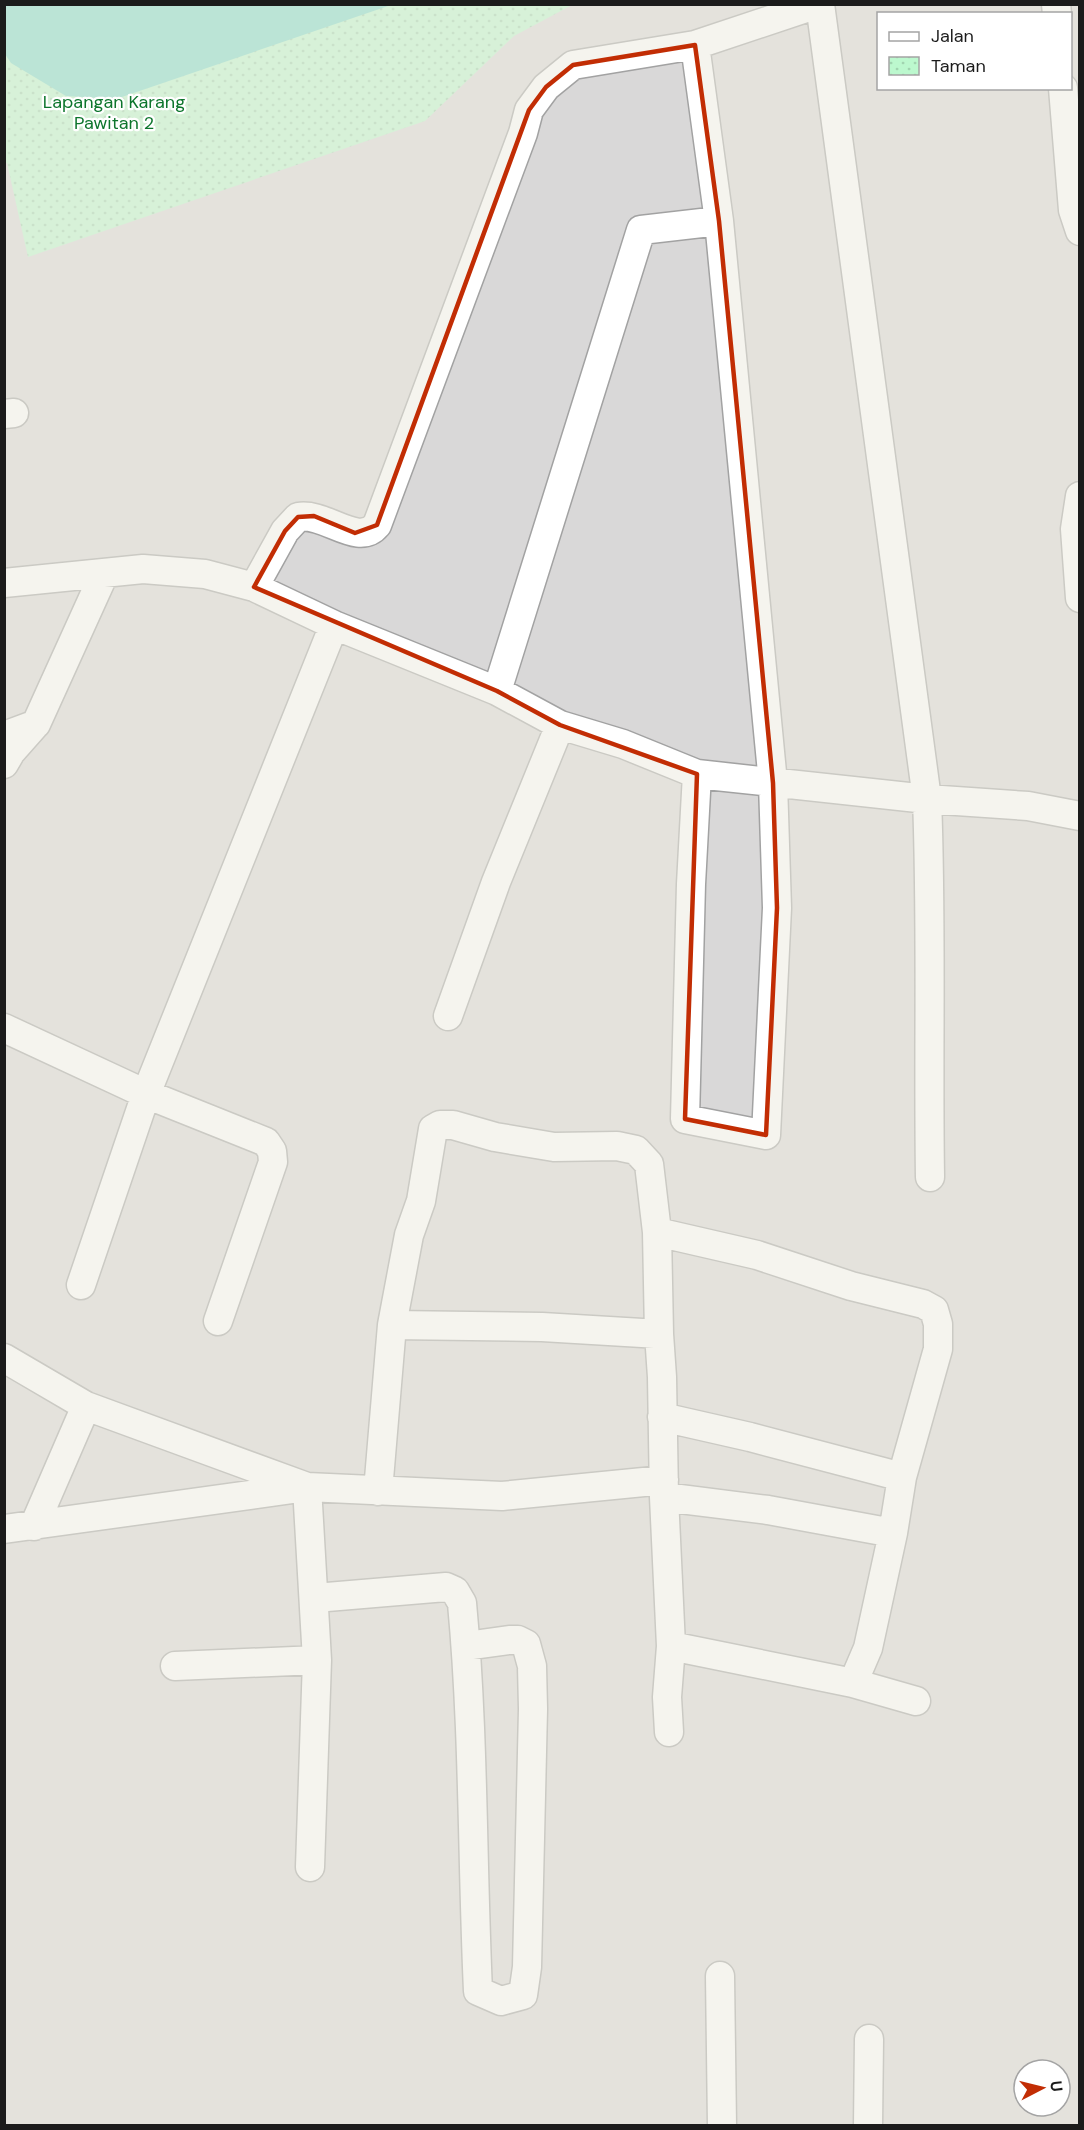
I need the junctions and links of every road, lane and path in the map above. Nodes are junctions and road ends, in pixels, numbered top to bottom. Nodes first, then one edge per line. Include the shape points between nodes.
1 (819, 4) edge
2 (695, 45) junction
3 (1063, 90) edge
4 (719, 221) junction
5 (1080, 231) edge
6 (1080, 496) edge
7 (104, 574) junction
8 (4, 583) edge
9 (254, 587) junction
10 (1080, 598) edge
11 (334, 625) junction
12 (497, 691) junction
13 (36, 724) junction
14 (560, 725) junction
15 (4, 736) edge
16 (4, 764) edge
17 (696, 774) junction
18 (773, 783) junction
19 (927, 799) junction
20 (1080, 816) edge
21 (448, 1016) dead end
22 (4, 1028) edge
23 (146, 1094) junction
24 (930, 1176) dead end
25 (657, 1232) junction
26 (81, 1285) dead end
27 (218, 1322) dead end
28 (392, 1325) junction
29 (659, 1334) junction
30 (4, 1358) edge
31 (86, 1406) junction
32 (662, 1418) junction
33 (902, 1477) junction
34 (307, 1488) junction
35 (664, 1489) junction
36 (378, 1491) junction
37 (34, 1526) junction
38 (4, 1529) edge
39 (893, 1533) junction
40 (315, 1598) junction
41 (466, 1646) junction
42 (670, 1646) junction
43 (317, 1660) junction
44 (175, 1666) dead end
45 (853, 1683) junction
46 (916, 1701) dead end
47 (669, 1732) dead end
48 (309, 1867) dead end
49 (720, 1976) dead end
50 (869, 2039) dead end
51 (722, 2126) edge
52 (868, 2126) edge

1 - 2 street
1 - 19 street
2 - 4 street
2 - 9 street via 573,65 546,87 529,110 377,525 368,532 355,533 314,516 298,517 285,531
3 - 5 street via 1073,210
4 - 12 street via 641,230
4 - 18 street
6 - 10 street via 1076,530
7 - 8 street
7 - 9 street via 143,569 205,574
7 - 13 street
9 - 11 street
11 - 12 street
11 - 23 street
12 - 14 street
13 - 15 street
13 - 16 street
14 - 17 street via 623,744
14 - 21 street via 496,882
17 - 18 street
17 - 18 street via 685,1119 766,1135 777,908
18 - 19 street
19 - 20 street via 1028,806
19 - 24 street
22 - 23 street
23 - 26 street
23 - 27 street via 266,1142 272,1151 273,1162
25 - 28 street via 648,1164 636,1150 617,1146 554,1147 440,1125 433,1129
25 - 29 street
25 - 33 street via 757,1255 934,1310 938,1349
28 - 29 street via 542,1327
28 - 36 street
29 - 32 street
30 - 31 street
31 - 34 street
31 - 37 street
32 - 33 street
32 - 35 street
33 - 39 street
34 - 36 street
34 - 37 street
34 - 40 street
35 - 36 street via 502,1496
35 - 39 street
35 - 42 street
37 - 38 street
39 - 45 street via 868,1648
40 - 41 street via 446,1587 455,1591 462,1603
40 - 43 street
41 - 41 street via 518,1640 526,1644 532,1666 527,1967 523,1995 501,2001 478,1991
42 - 45 street
42 - 47 street
43 - 44 street
43 - 48 street
45 - 46 street
49 - 51 street
50 - 52 street

